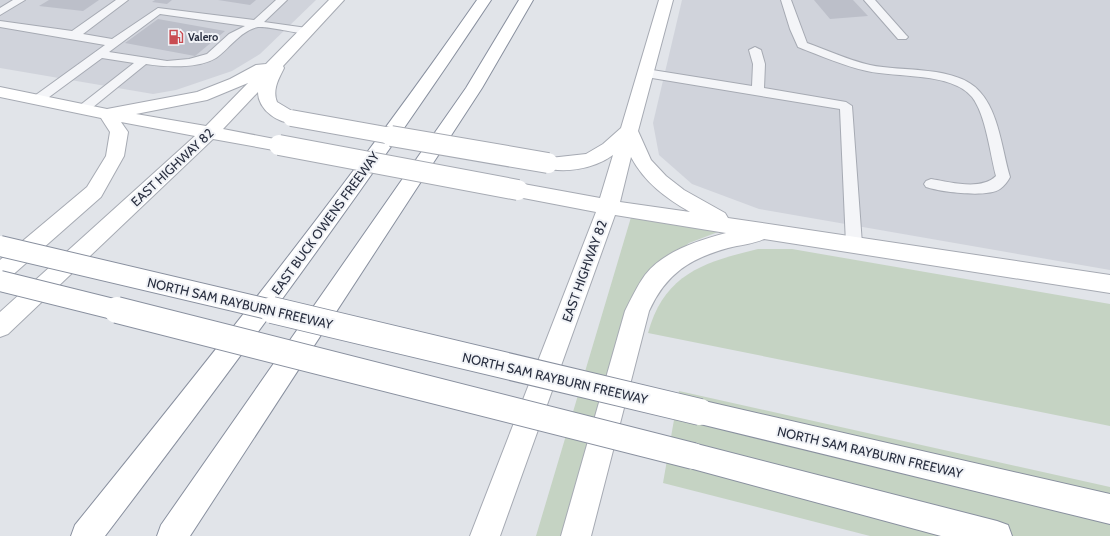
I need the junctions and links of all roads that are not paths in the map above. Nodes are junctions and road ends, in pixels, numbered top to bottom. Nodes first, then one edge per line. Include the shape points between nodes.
1 (20, 0) edge
2 (123, 0) edge
3 (282, 0) edge
4 (337, 0) edge
5 (484, 0) edge
6 (526, 0) edge
7 (666, 0) edge
8 (786, 0) edge
9 (868, 0) edge
10 (0, 12) edge
11 (0, 24) edge
12 (256, 24) junction
13 (307, 31) junction
14 (74, 35) junction
15 (902, 37) dead end
16 (114, 43) junction
17 (755, 50) dead end
18 (99, 54) junction
19 (281, 58) junction
20 (144, 60) junction
21 (646, 73) junction
22 (758, 91) junction
23 (0, 92) edge
24 (37, 100) junction
25 (83, 109) junction
26 (107, 114) junction
27 (210, 132) junction
28 (629, 132) junction
29 (931, 184) dead end
30 (608, 207) junction
31 (731, 226) junction
32 (769, 232) junction
33 (854, 244) junction
34 (0, 246) edge
35 (0, 274) edge
36 (0, 281) edge
37 (1110, 284) edge
38 (0, 327) edge
39 (1110, 509) edge
40 (86, 536) edge
41 (172, 536) edge
42 (485, 536) edge
43 (576, 536) edge
44 (998, 536) edge

1 - 10 lane
2 - 14 lane
3 - 12 lane
4 - 13 main road, EAST HIGHWAY 82
5 - 40 main road, EAST BUCK OWENS FREEWAY via 431,80 238,342
6 - 41 main road via 474,88
7 - 21 main road, EAST HIGHWAY 82
8 - 29 lane via 802,45 869,68 943,78 959,83 974,93 982,105 1002,177 994,186 970,189
9 - 15 lane
11 - 14 lane
12 - 13 lane
12 - 16 lane via 158,11
12 - 20 lane via 233,36 211,56 190,62 167,64
13 - 19 main road, EAST HIGHWAY 82
14 - 16 lane
16 - 18 lane
17 - 22 lane via 759,64
18 - 20 lane
18 - 24 lane
19 - 26 main road via 236,82 201,96
19 - 27 main road, EAST HIGHWAY 82
19 - 28 main road, bridge via 266,87 267,102 275,111 291,118 548,163 571,164 589,161 608,151
20 - 25 lane
21 - 22 lane
21 - 28 main road, EAST HIGHWAY 82
22 - 33 lane via 846,106
23 - 24 main road
24 - 25 main road
25 - 26 main road
26 - 27 main road
26 - 35 main road via 119,132 115,156 94,192
27 - 30 main road, bridge
27 - 38 main road, EAST HIGHWAY 82
28 - 30 main road, EAST HIGHWAY 82
28 - 31 main road via 644,163 656,178 685,200
30 - 31 main road
30 - 42 main road, EAST HIGHWAY 82
31 - 32 main road
32 - 33 main road
32 - 43 main road via 720,243 685,255 655,279 637,311
33 - 37 main road
34 - 39 main road, NORTH SAM RAYBURN FREEWAY, bridge
36 - 44 main road, bridge via 693,456

